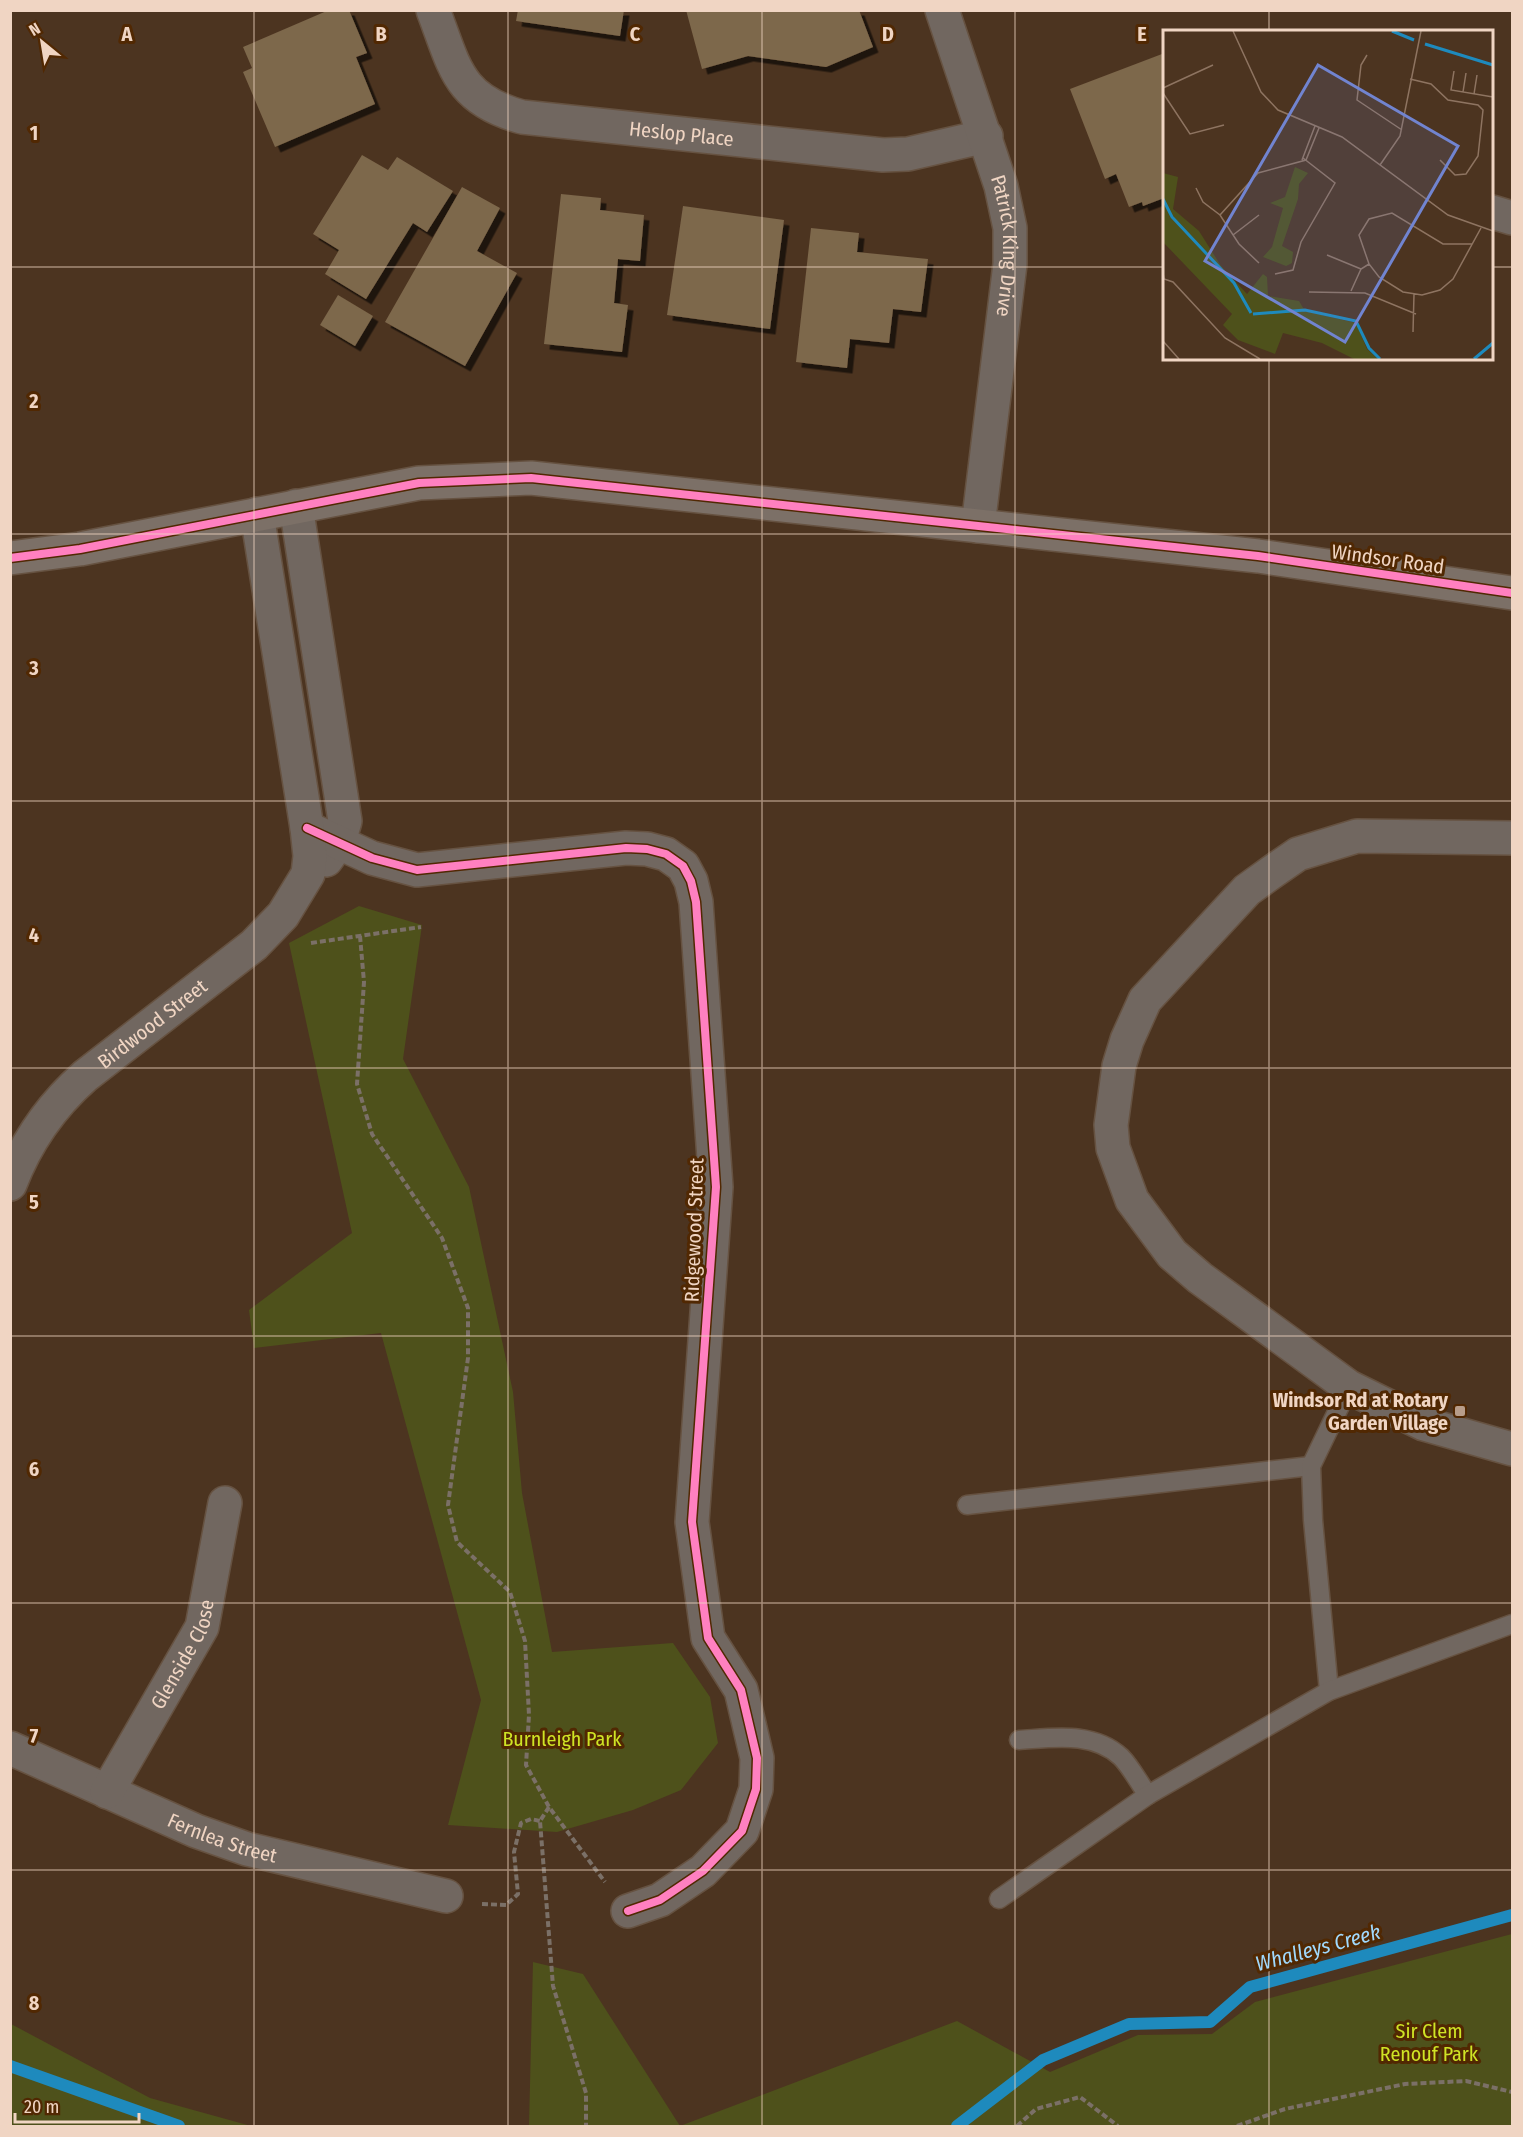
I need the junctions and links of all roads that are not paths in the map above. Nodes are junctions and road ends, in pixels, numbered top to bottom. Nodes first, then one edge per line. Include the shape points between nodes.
1 (433, 10) edge
2 (942, 10) edge
3 (986, 136) junction
4 (1493, 213) edge
5 (1512, 218) edge
6 (296, 506) junction
7 (257, 514) junction
8 (978, 526) junction
9 (10, 558) edge
10 (1512, 593) edge
11 (308, 828) junction
12 (1512, 838) edge
13 (339, 842) junction
14 (308, 874) junction
15 (10, 1184) edge
16 (1349, 1387) junction
17 (1512, 1449) edge
18 (1311, 1466) junction
19 (225, 1503) dead end
20 (967, 1505) dead end
21 (1512, 1624) edge
22 (1329, 1690) junction
23 (1018, 1740) dead end
24 (10, 1748) edge
25 (107, 1792) junction
26 (1148, 1795) junction
27 (446, 1896) road end
28 (999, 1899) dead end
29 (628, 1911) road end

1 - 3 street, Heslop Place via 465,86 480,101 522,117 883,155 908,154
2 - 3 street, Patrick King Drive
3 - 8 street, Patrick King Drive via 1010,228 1010,264
4 - 5 street
6 - 7 street, Windsor Road
6 - 8 street, Windsor Road via 419,483 531,478
6 - 13 street via 345,821
7 - 9 street, Windsor Road via 64,552
7 - 11 street, Birdwood Street
8 - 10 street, Windsor Road via 1258,556
11 - 13 street, Ridgewood Street
11 - 14 street, Birdwood Street
12 - 16 street via 1357,836 1298,854 1247,891 1145,1000 1119,1066 1111,1125 1113,1148 1132,1200 1152,1228 1172,1254 1200,1278
13 - 14 street, Birdwood Street via 330,857
13 - 29 street, Ridgewood Street via 378,860 417,870 647,849 666,854 683,866 691,881 698,927 716,1187 692,1522 708,1638 741,1690 757,1758 756,1789 742,1831 704,1871 660,1900
14 - 15 street, Birdwood Street via 283,915 245,952 60,1098 37,1130
16 - 17 street via 1424,1424
16 - 18 lane
18 - 20 lane
18 - 22 lane via 1312,1520
19 - 25 street, Glenside Close via 202,1627
21 - 22 lane
22 - 26 lane
23 - 26 lane via 1072,1737 1103,1744 1122,1758
24 - 25 street, Fernlea Street
25 - 27 street, Fernlea Street via 247,1849
26 - 28 lane

